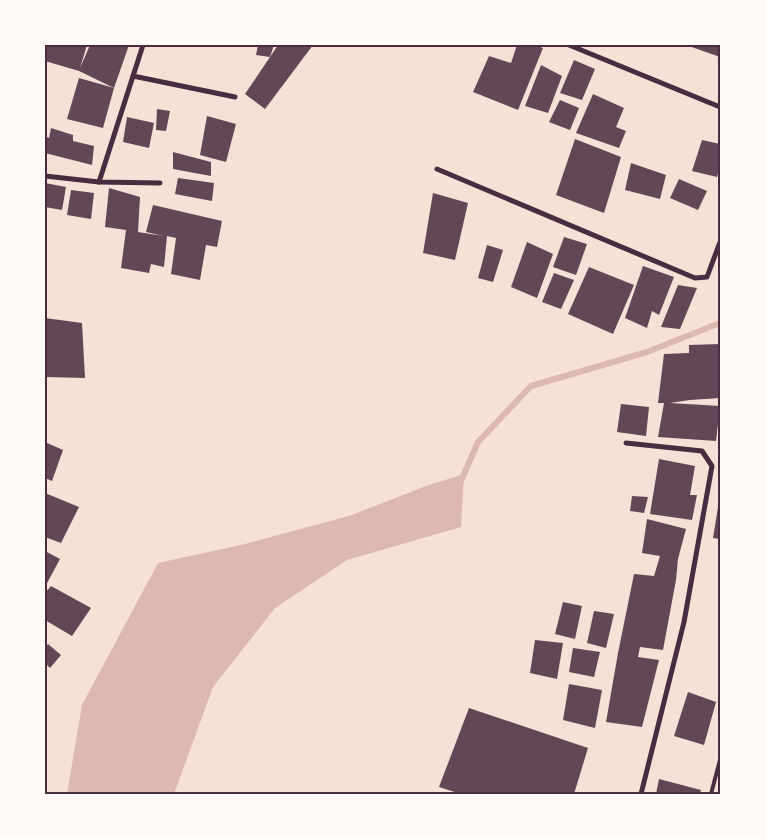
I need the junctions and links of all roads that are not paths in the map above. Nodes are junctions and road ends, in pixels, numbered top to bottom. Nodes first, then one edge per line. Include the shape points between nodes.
1 (143, 45) edge
2 (569, 45) edge
3 (133, 76) junction
4 (235, 97) dead end
5 (720, 108) edge
6 (438, 169) dead end
7 (45, 176) edge
8 (99, 182) junction
9 (160, 183) dead end
10 (720, 242) edge
11 (626, 443) dead end
12 (720, 760) edge
13 (641, 794) edge
14 (711, 794) edge

1 - 3 street
2 - 5 street
3 - 4 street
3 - 8 street
6 - 10 street via 695,278 707,277
7 - 8 street
8 - 9 street
11 - 13 street via 702,450 712,466 684,622
12 - 14 lane

